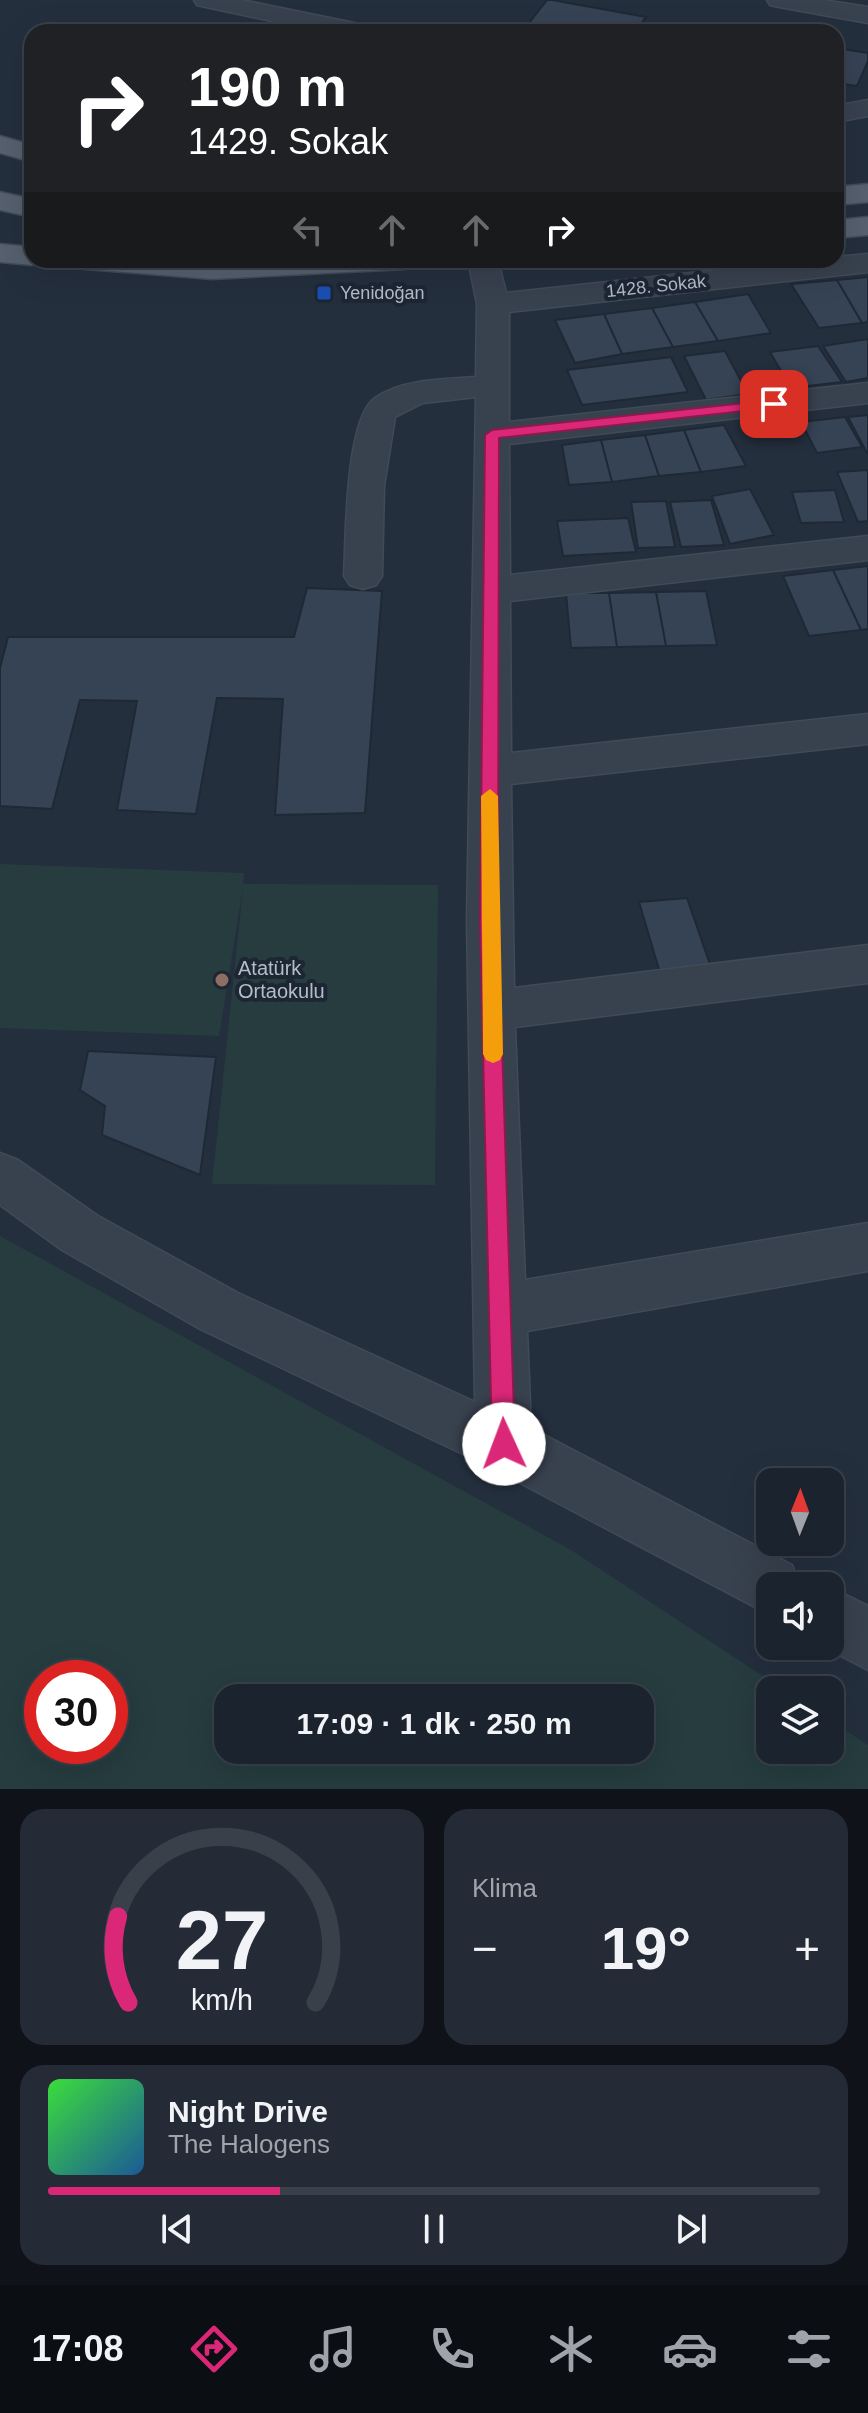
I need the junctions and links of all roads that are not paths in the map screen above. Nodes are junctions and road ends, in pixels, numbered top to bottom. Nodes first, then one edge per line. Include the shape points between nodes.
1 (779, 0) edge
2 (220, 1) edge
3 (868, 15) edge
4 (323, 24) edge
5 (868, 108) edge
6 (844, 112) edge
7 (0, 144) edge
8 (0, 150) edge
9 (24, 152) edge
10 (24, 154) edge
11 (0, 172) edge
12 (24, 177) edge
13 (868, 193) edge
14 (844, 195) edge
15 (0, 201) edge
16 (24, 206) edge
17 (868, 226) edge
18 (0, 228) edge
19 (844, 228) edge
20 (24, 232) edge
21 (0, 253) edge
22 (24, 255) edge
23 (868, 263) edge
24 (844, 266) edge
25 (187, 268) edge
26 (289, 268) edge
27 (485, 268) edge
28 (822, 268) edge
29 (493, 304) junction
30 (492, 386) junction
31 (868, 393) edge
32 (492, 435) junction
33 (868, 548) edge
34 (363, 576) dead end
35 (491, 590) junction
36 (868, 729) edge
37 (490, 771) junction
38 (868, 964) edge
39 (492, 1010) junction
40 (0, 1176) edge
41 (868, 1247) edge
42 (500, 1310) junction
43 (504, 1444) junction
44 (756, 1578) edge

1 - 3 street
2 - 4 street
5 - 6 street
7 - 9 main road
8 - 10 main road
11 - 12 main road
13 - 14 main road
15 - 16 main road
17 - 19 main road
18 - 20 main road
21 - 22 main road
23 - 24 street, 1428. Sokak
25 - 26 main road
27 - 29 street
28 - 29 street, 1428. Sokak
29 - 30 street
30 - 32 street
30 - 34 street via 423,391 376,415
31 - 32 street
32 - 35 street
33 - 35 street
35 - 37 street
36 - 37 street
37 - 39 street
38 - 39 street
39 - 42 street
40 - 43 street via 80,1233 219,1311
41 - 42 street
42 - 43 street
43 - 44 street

